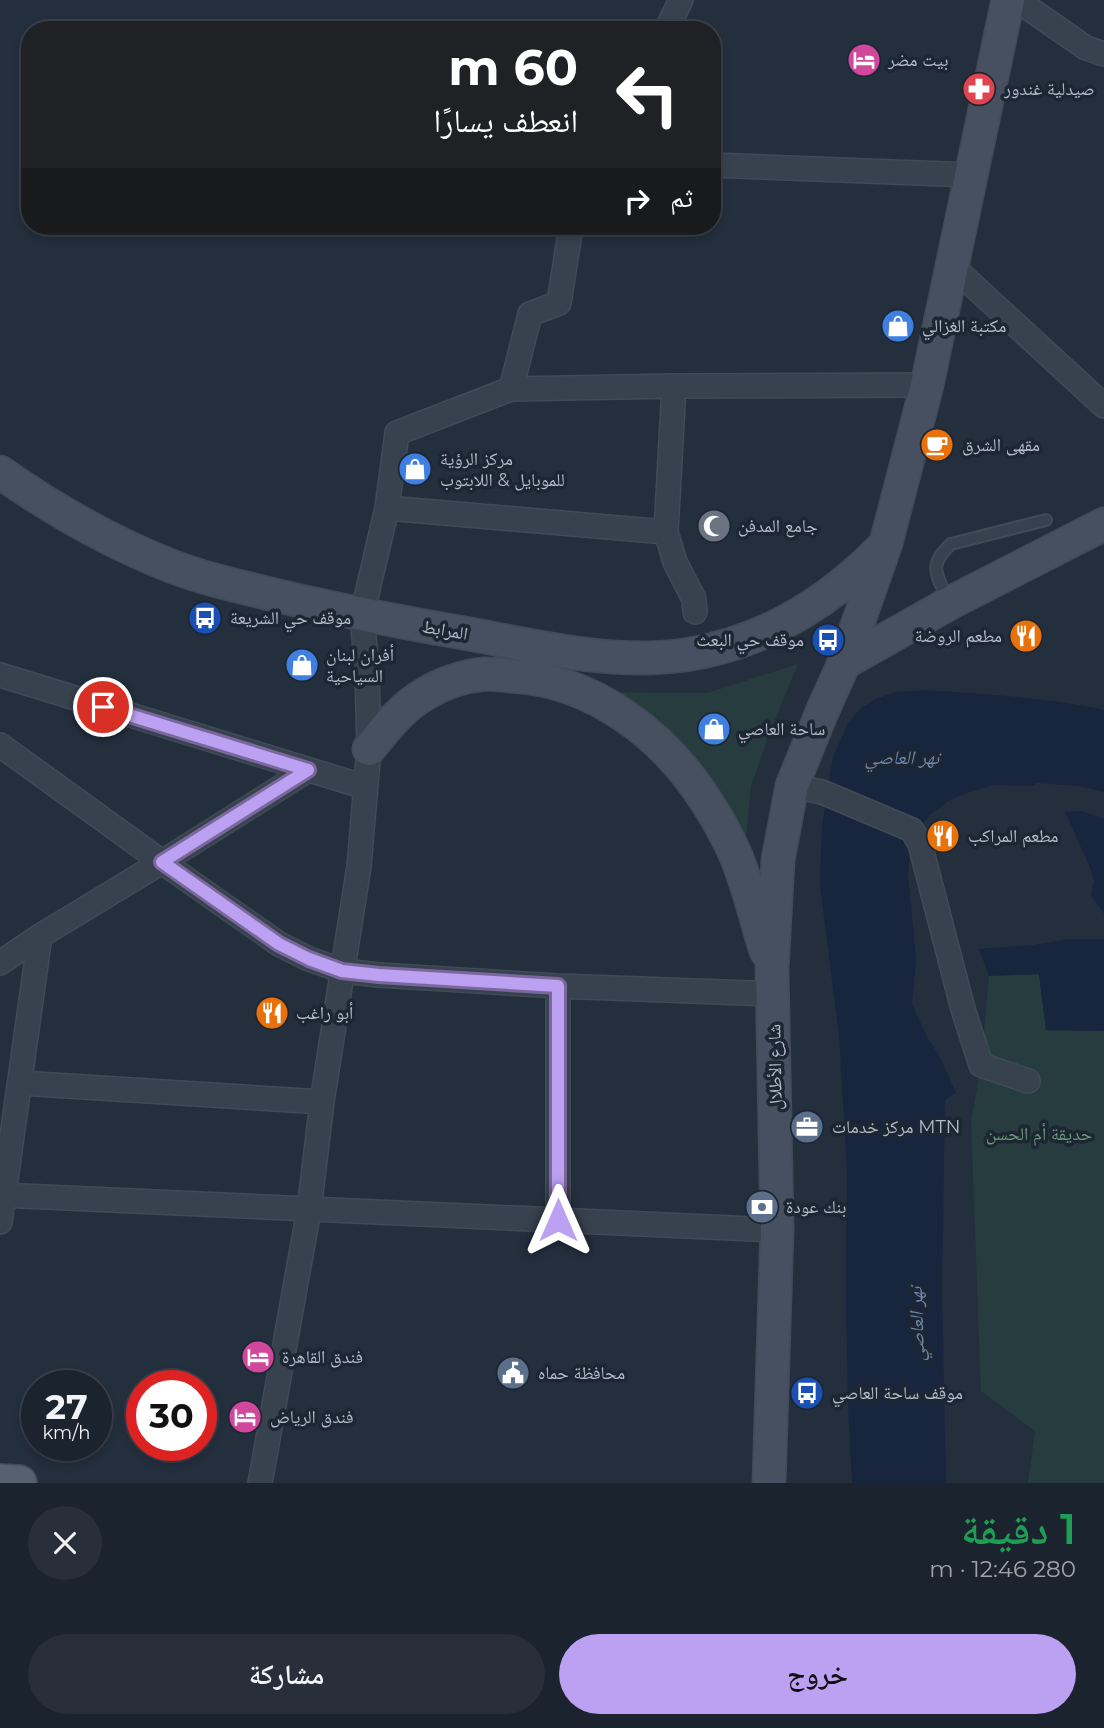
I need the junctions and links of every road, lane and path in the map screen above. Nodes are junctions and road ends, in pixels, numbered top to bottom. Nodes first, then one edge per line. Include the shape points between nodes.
1 (681, 0) edge
2 (1008, 0) edge
3 (1017, 0) edge
4 (670, 21) edge
5 (1104, 54) edge
6 (721, 165) edge
7 (971, 175) junction
8 (570, 235) edge
9 (953, 267) junction
10 (927, 385) junction
11 (674, 386) junction
12 (511, 389) junction
13 (1104, 406) edge
14 (0, 472) edge
15 (387, 508) junction
16 (1046, 520) dead end
17 (1104, 524) edge
18 (666, 532) junction
19 (886, 543) junction
20 (950, 603) junction
21 (695, 612) dead end
22 (362, 615) junction
23 (844, 663) junction
24 (0, 675) edge
25 (0, 745) edge
26 (369, 750) junction
27 (308, 770) junction
28 (365, 787) junction
29 (807, 789) junction
30 (162, 862) junction
31 (40, 936) junction
32 (0, 963) edge
33 (342, 971) junction
34 (773, 981) junction
35 (558, 986) junction
36 (1028, 1081) dead end
37 (20, 1083) junction
38 (322, 1102) junction
39 (2, 1195) edge
40 (309, 1210) junction
41 (558, 1220) junction
42 (0, 1223) edge
43 (777, 1230) junction
44 (0, 1482) edge
45 (19, 1483) edge
46 (260, 1483) edge
47 (769, 1483) edge

1 - 4 street
2 - 7 main road, شارع الأطلال
3 - 5 street via 1086,48
6 - 7 street
7 - 9 main road, شارع الأطلال
8 - 12 street via 559,303 530,314
9 - 10 main road, شارع الأطلال
9 - 13 street
10 - 11 street
10 - 19 main road, شارع الأطلال
11 - 12 street
11 - 18 street
12 - 15 street via 397,433
14 - 22 main road, المرابط via 76,522 174,567
15 - 18 street
15 - 22 street
16 - 20 lane via 951,544 939,555 935,572
17 - 20 main road
18 - 21 street
19 - 22 main road, المرابط via 859,572 795,617 760,634 686,655 608,657
19 - 23 main road, شارع الأطلال
20 - 23 main road
22 - 26 street
23 - 29 main road, شارع الأطلال via 822,712
24 - 27 street
25 - 30 street
26 - 28 street
26 - 34 main road via 392,719 424,694 452,681 485,674 520,676 590,695 656,741 707,802 743,874
27 - 28 street
27 - 30 street
28 - 33 street via 359,866
29 - 34 main road, شارع الأطلال via 778,860
29 - 36 street via 912,830 920,844 981,1065
30 - 31 street
30 - 33 street via 279,944
31 - 32 street
31 - 37 street
33 - 35 street
33 - 38 street
34 - 35 street
34 - 43 main road, شارع الأطلال
35 - 41 street
37 - 38 street
37 - 39 street
38 - 40 street
39 - 40 street
39 - 42 street
40 - 41 street
40 - 46 street
41 - 43 street
43 - 47 main road, شارع الأطلال
44 - 45 main road

